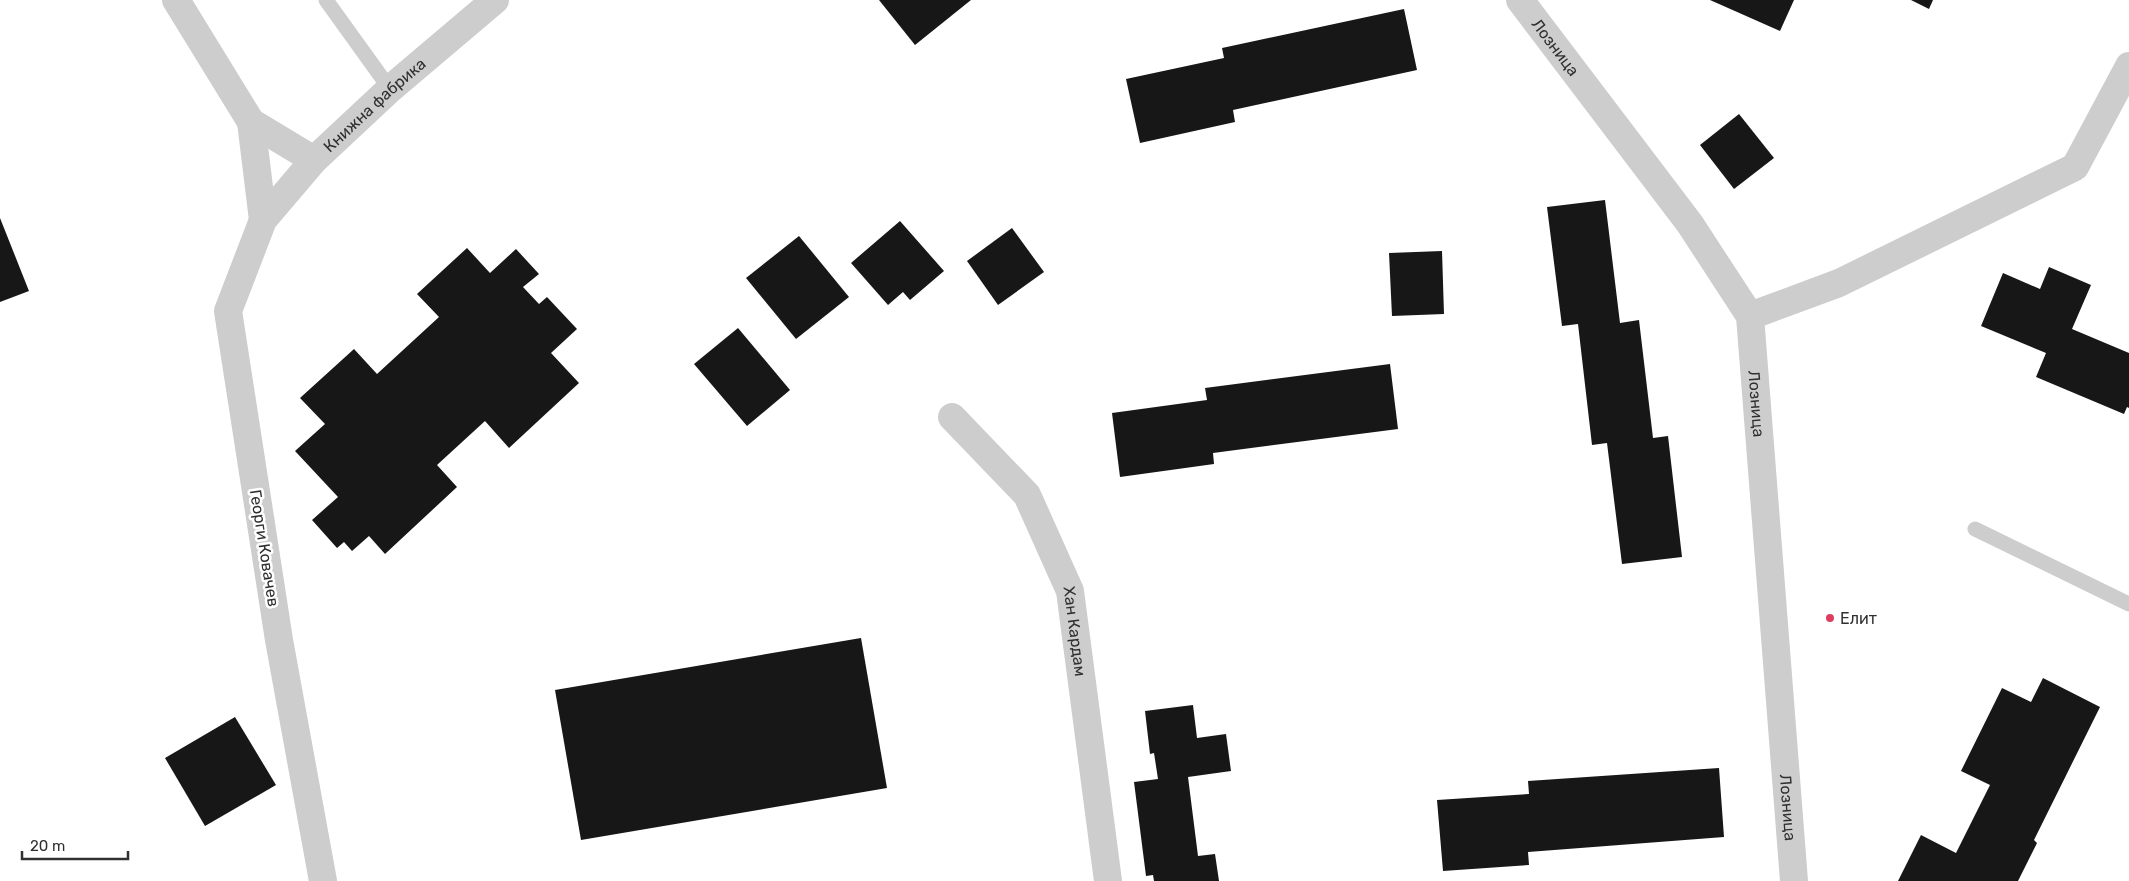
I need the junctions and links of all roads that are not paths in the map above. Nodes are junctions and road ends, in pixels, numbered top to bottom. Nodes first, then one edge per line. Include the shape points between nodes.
1 (176, 0) edge
2 (326, 0) edge
3 (495, 0) edge
4 (1520, 0) edge
5 (2129, 66) edge
6 (390, 89) junction
7 (251, 122) junction
8 (314, 160) junction
9 (263, 220) junction
10 (1750, 316) junction
11 (952, 417) dead end
12 (1975, 530) dead end
13 (2129, 604) edge
14 (323, 881) edge
15 (1108, 881) edge
16 (1794, 881) edge

1 - 7 street
2 - 6 lane
3 - 6 street, Книжна фабрика
4 - 10 street, Лозница via 1690,224
5 - 10 street via 2075,167 1839,283
6 - 8 street, Книжна фабрика
7 - 8 street
7 - 9 street
8 - 9 street, Книжна фабрика
9 - 14 street, Георги Ковачев via 228,311 279,640
10 - 16 street, Лозница
11 - 15 street, Хан Кардам via 1027,495 1070,591
12 - 13 lane

